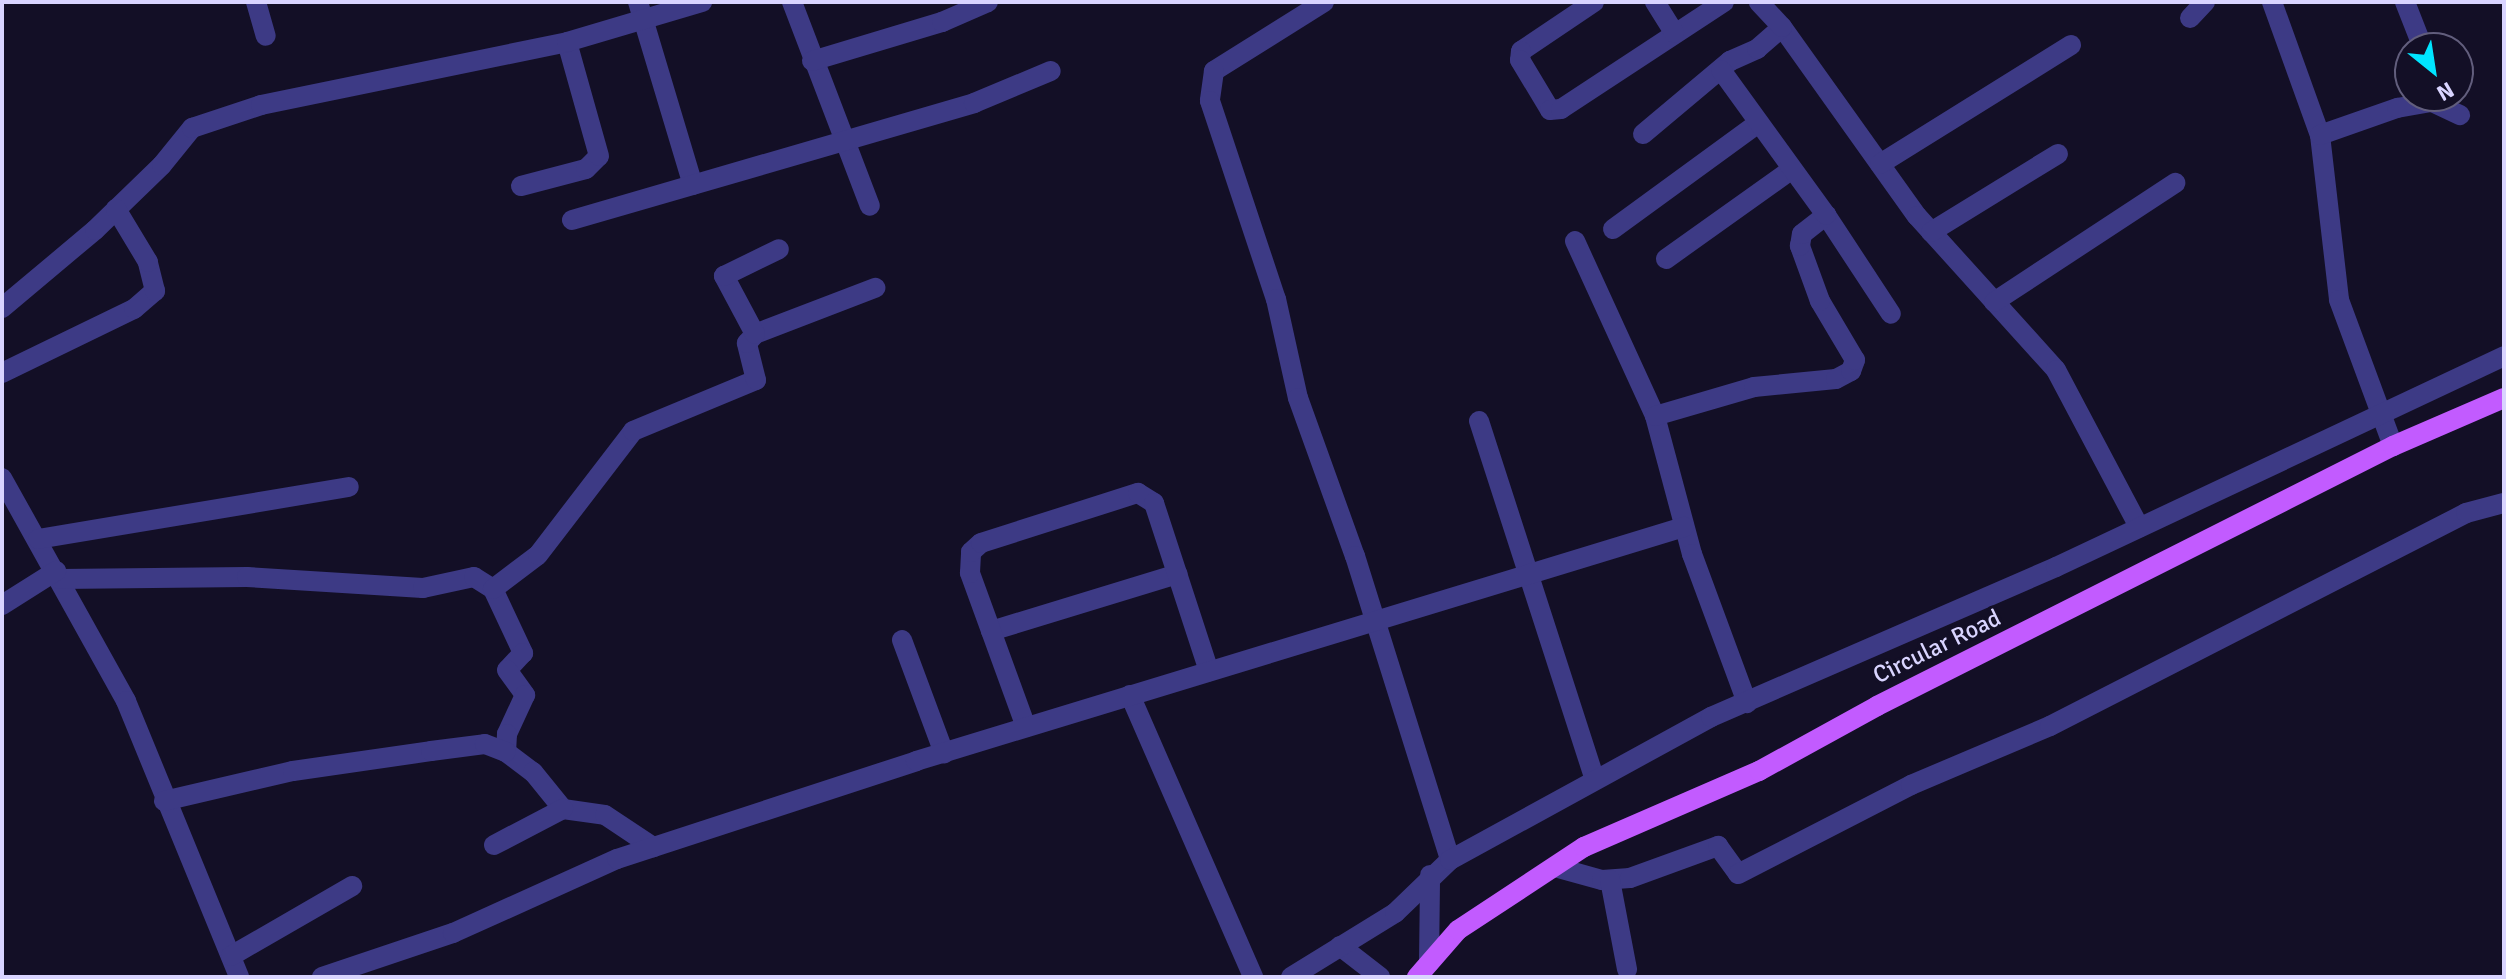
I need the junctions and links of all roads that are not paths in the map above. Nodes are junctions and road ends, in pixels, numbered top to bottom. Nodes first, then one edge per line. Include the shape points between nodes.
1 (256, 2) edge
2 (702, 2) edge
3 (792, 2) edge
4 (988, 2) edge
5 (1324, 2) edge
6 (1594, 2) edge
7 (1655, 2) edge
8 (1724, 2) edge
9 (1759, 2) edge
10 (2205, 2) edge
11 (2272, 2) edge
12 (2405, 2) edge
13 (640, 9) edge
14 (2190, 18) dead end
15 (1782, 27) junction
16 (1674, 32) junction
17 (2417, 32) edge
18 (266, 36) dead end
19 (567, 42) junction
20 (2071, 45) dead end
21 (812, 61) junction
22 (1721, 70) junction
23 (1051, 71) dead end
24 (2394, 109) edge
25 (1757, 124) junction
26 (1643, 134) dead end
27 (2320, 135) junction
28 (845, 143) junction
29 (2058, 154) dead end
30 (1880, 164) junction
31 (1791, 170) junction
32 (2175, 183) dead end
33 (693, 185) junction
34 (521, 186) dead end
35 (870, 206) dead end
36 (116, 209) junction
37 (1826, 215) junction
38 (572, 220) dead end
39 (1613, 229) dead end
40 (1931, 232) junction
41 (1575, 241) dead end
42 (779, 249) dead end
43 (1666, 259) dead end
44 (875, 288) dead end
45 (1994, 302) junction
46 (2, 308) edge
47 (1891, 314) dead end
48 (755, 334) junction
49 (2504, 356) edge
50 (2, 373) edge
51 (2504, 398) edge
52 (1655, 416) junction
53 (2384, 417) junction
54 (1479, 421) dead end
55 (2393, 446) junction
56 (2, 478) edge
57 (349, 487) dead end
58 (2504, 503) edge
59 (1684, 527) junction
60 (2139, 527) junction
61 (38, 539) junction
62 (1529, 573) junction
63 (1177, 574) junction
64 (58, 575) junction
65 (493, 589) junction
66 (2, 605) edge
67 (1375, 622) junction
68 (991, 631) junction
69 (902, 640) dead end
70 (1209, 671) junction
71 (1130, 695) junction
72 (1747, 703) junction
73 (1026, 727) junction
74 (506, 752) junction
75 (944, 753) junction
76 (1595, 780) junction
77 (164, 801) junction
78 (563, 809) junction
79 (494, 845) dead end
80 (653, 847) junction
81 (1450, 860) junction
82 (1555, 867) junction
83 (1430, 875) junction
84 (1610, 880) junction
85 (352, 886) dead end
86 (1340, 946) junction
87 (231, 956) junction
88 (1627, 969) dead end
89 (1423, 970) edge
90 (239, 977) edge
91 (322, 977) edge
92 (1253, 977) edge
93 (1291, 977) edge
94 (1380, 977) edge

1 - 18 street
2 - 13 street
3 - 21 street
4 - 21 street via 942,22
5 - 67 street via 1214,71 1210,101 1276,299 1298,398
6 - 16 street via 1521,51 1520,60 1550,110 1561,109
7 - 16 street
8 - 16 street
9 - 15 street
10 - 14 street
11 - 27 street
12 - 17 street
13 - 19 street
13 - 33 street
15 - 22 street
15 - 30 street
19 - 34 street via 599,156 586,169
19 - 36 street via 215,119 192,128
20 - 30 street
21 - 28 street
22 - 25 street
22 - 26 street
23 - 28 street via 974,103
24 - 27 street
25 - 31 street
25 - 39 street
27 - 53 street via 2339,300
28 - 33 street
28 - 35 street
29 - 40 street
30 - 40 street
31 - 37 street
31 - 43 street
32 - 45 street
33 - 38 street
36 - 46 street
36 - 50 street via 148,262 155,291 134,309
37 - 47 street
37 - 52 street via 1802,234 1800,246 1820,301 1855,360 1851,371 1836,379 1754,387
40 - 45 street
41 - 52 street
42 - 48 street via 724,276
44 - 48 street
45 - 60 street via 2056,370
48 - 65 street via 747,343 756,380 633,431 538,555
49 - 53 street
51 - 55 main road, Circular Road
52 - 59 street
53 - 55 street
53 - 60 street via 2208,491
54 - 62 street
55 - 82 main road, Circular Road via 1877,706 1759,771 1584,847
56 - 61 street
57 - 61 street
58 - 84 street via 2466,513 2091,705 1911,785 1738,874 1718,846 1630,878
59 - 62 street
59 - 72 street
60 - 72 street
61 - 64 street
62 - 67 street
62 - 76 street
63 - 68 street
63 - 68 street via 1154,503 1138,493 981,543 971,552 970,573
63 - 70 street
64 - 65 street via 247,577 423,588 474,577
64 - 66 street
64 - 77 street via 126,701
65 - 74 street via 523,653 507,670 525,695 507,734
67 - 70 street
67 - 81 street
68 - 73 street
69 - 75 street
70 - 71 street
71 - 73 street
71 - 92 street
72 - 76 street
73 - 75 street
74 - 77 street via 485,744 391,757 255,778
74 - 78 street via 533,772
75 - 80 street
76 - 81 street
77 - 87 street
78 - 79 street
78 - 80 street via 605,815
80 - 91 street via 453,933
81 - 83 street
82 - 84 street
82 - 89 main road, Circular Road via 1458,930
83 - 86 street via 1395,913
83 - 89 street
84 - 88 street
85 - 87 street
86 - 93 street
86 - 94 street
87 - 90 street

